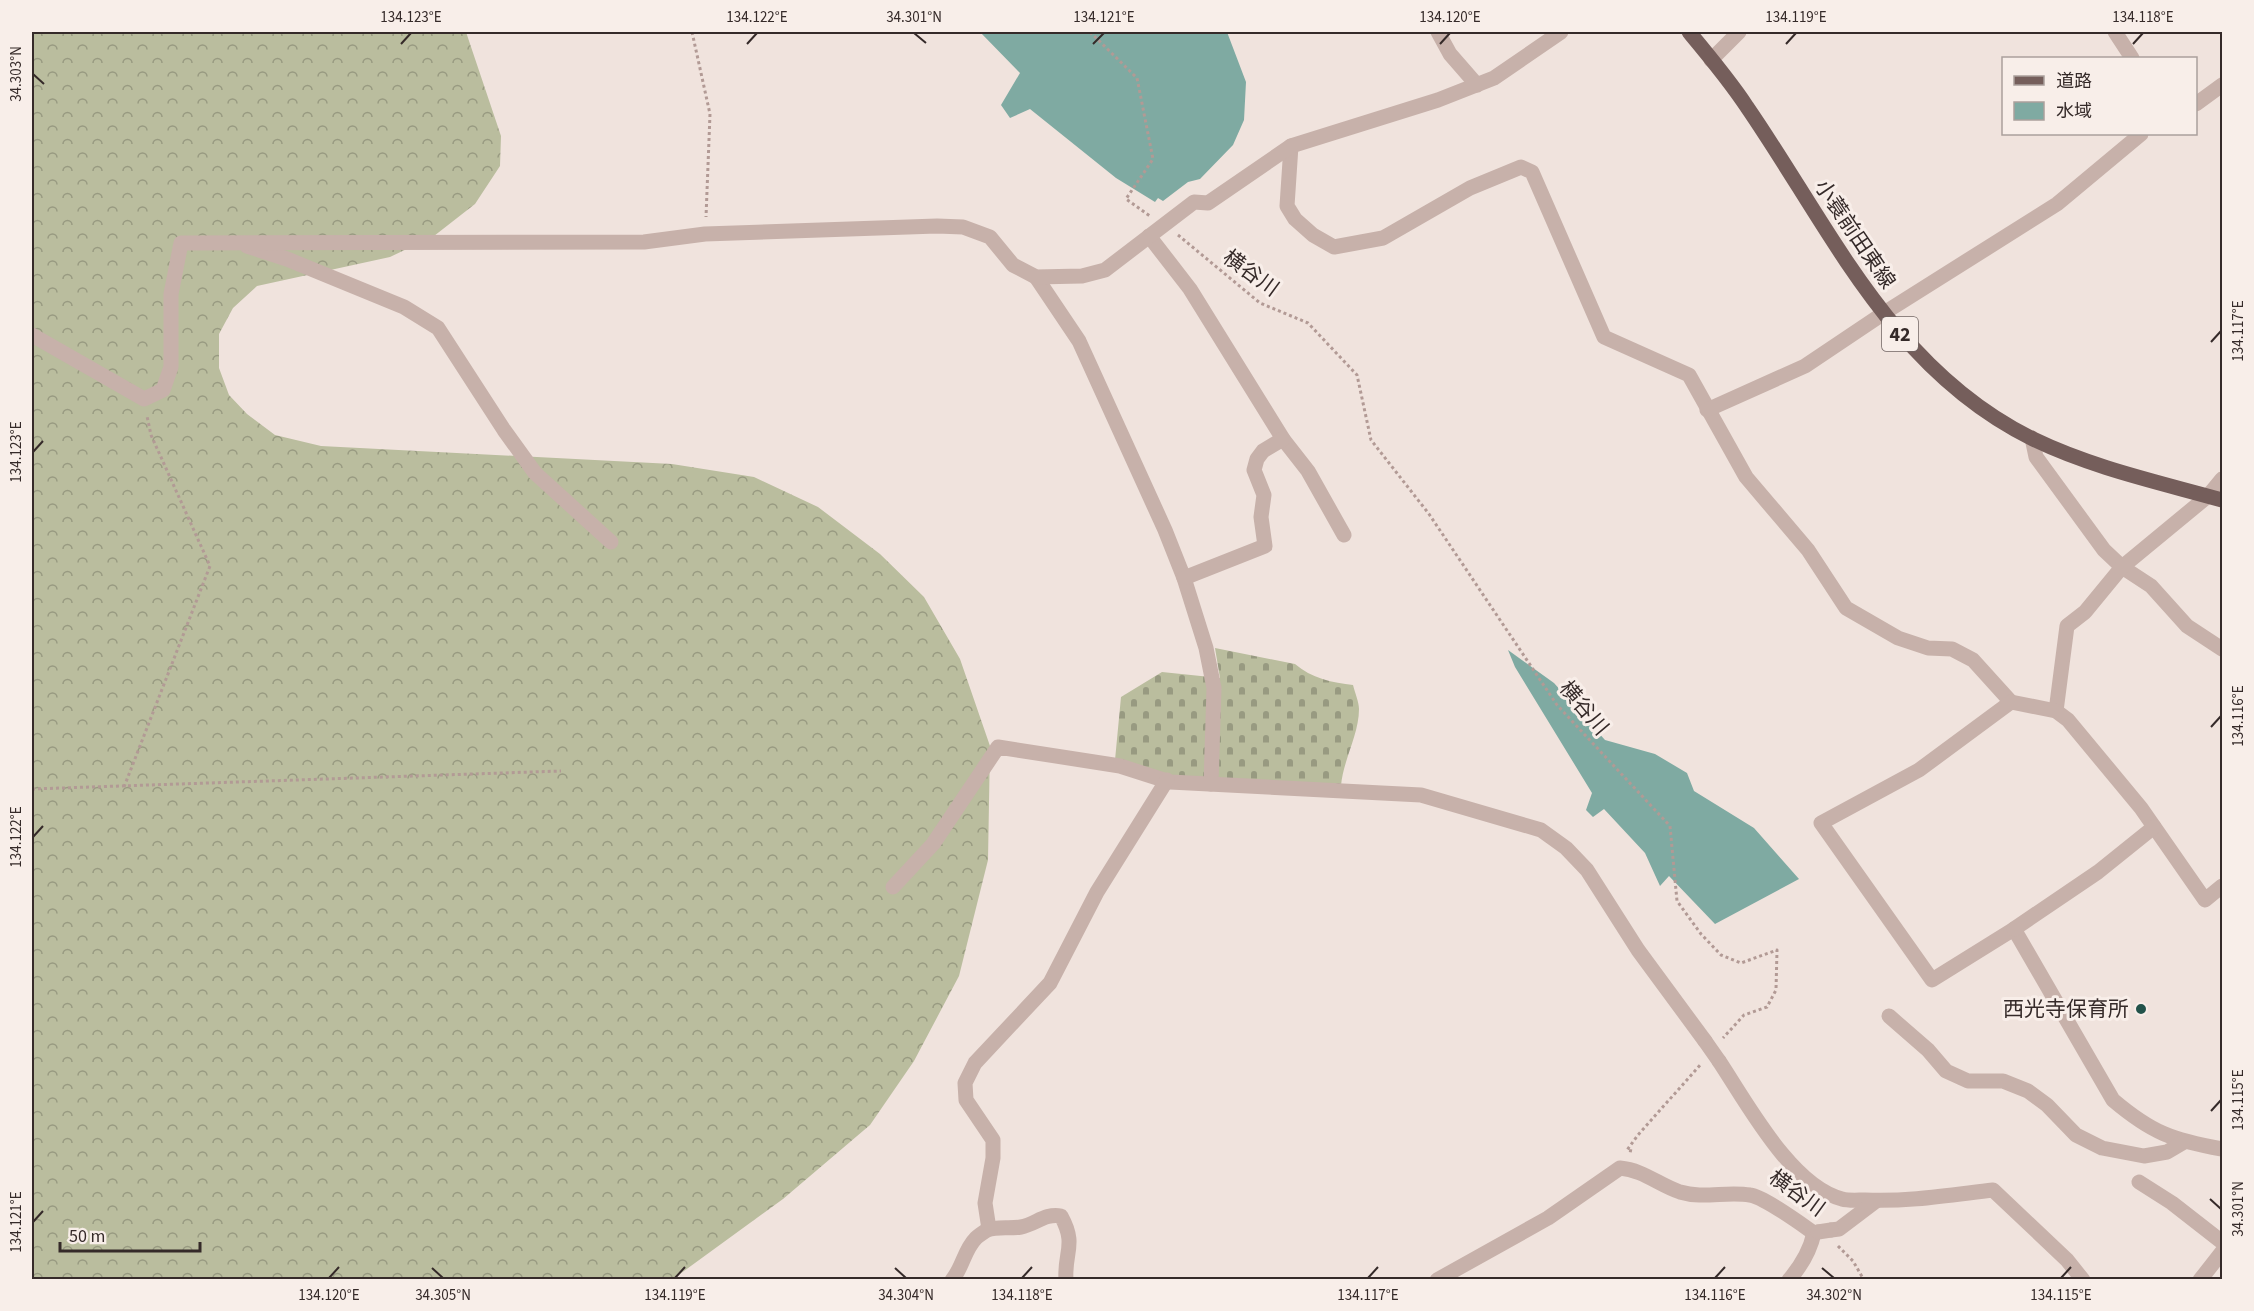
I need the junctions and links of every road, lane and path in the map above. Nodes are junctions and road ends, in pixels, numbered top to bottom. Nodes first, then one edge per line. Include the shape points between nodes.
1 (692, 32) edge
2 (1090, 32) edge
3 (1438, 32) edge
4 (1560, 32) edge
5 (1689, 32) edge
6 (1739, 32) edge
7 (2115, 32) edge
8 (2131, 57) edge
9 (1712, 60) junction
10 (1477, 85) junction
11 (2223, 85) edge
12 (2197, 103) edge
13 (2140, 135) edge
14 (1291, 146) junction
15 (1163, 225) junction
16 (705, 234) junction
17 (1149, 236) junction
18 (235, 242) junction
19 (1036, 277) junction
20 (1884, 313) junction
21 (32, 335) edge
22 (144, 399) junction
23 (1707, 410) junction
24 (2031, 438) junction
25 (1283, 439) junction
26 (2223, 479) edge
27 (2215, 498) edge
28 (1344, 535) dead end
29 (611, 542) dead end
30 (2122, 567) junction
31 (1184, 578) junction
32 (2223, 649) edge
33 (2011, 702) junction
34 (2056, 711) junction
35 (561, 771) dead end
36 (1167, 780) junction
37 (1211, 784) junction
38 (124, 786) junction
39 (32, 789) edge
40 (2154, 827) junction
41 (893, 886) dead end
42 (2223, 886) edge
43 (2014, 929) junction
44 (1889, 1016) dead end
45 (1722, 1040) dead end
46 (1712, 1061) junction
47 (2184, 1142) junction
48 (2223, 1149) edge
49 (1638, 1153) dead end
50 (2139, 1182) dead end
51 (1876, 1201) junction
52 (989, 1229) junction
53 (1821, 1232) junction
54 (2223, 1242) edge
55 (1838, 1245) dead end
56 (2223, 1252) edge
57 (2207, 1277) edge
58 (952, 1280) edge
59 (1066, 1280) edge
60 (1437, 1280) edge
61 (1789, 1280) edge
62 (1864, 1280) edge
63 (2083, 1280) edge

1 - 16 path via 710,114
2 - 15 path, 横谷川 via 1137,78 1153,159 1126,200
3 - 10 street via 1450,54
4 - 10 street via 1494,78
5 - 9 main road, 小蓑前田東線 / 42
6 - 9 street
7 - 8 street
9 - 20 main road, 小蓑前田東線 / 42 via 1747,106
10 - 14 street
11 - 12 street
13 - 20 street via 2057,204
14 - 15 street via 1208,203 1194,201
14 - 23 street via 1287,206 1313,235 1334,247 1383,238 1470,188 1521,167 1532,172 1604,337 1689,375
15 - 17 street
15 - 45 path, 横谷川 via 1260,303 1308,323 1357,375 1371,440 1429,514 1557,705 1670,826 1677,901 1701,934 1721,955 1742,963 1777,950 1776,990 1767,1007 1744,1015
16 - 18 street via 644,242
16 - 19 street via 963,227 990,237 1013,265
17 - 19 street via 1105,270 1082,276
17 - 25 street via 1190,289
18 - 22 street via 181,243 171,294 171,367 163,390
18 - 29 street via 404,307 438,328 535,473
19 - 31 street via 1079,341
20 - 23 street via 1805,366
20 - 24 main road, 小蓑前田東線 / 42 via 1942,377
21 - 22 street
22 - 38 path via 151,435 210,566
23 - 33 street via 1746,477 1808,550 1846,608 1898,638 1928,648 1952,649 1973,660
24 - 27 main road, 小蓑前田東線 / 42 via 2088,463
24 - 30 street via 2036,457 2104,550
25 - 28 street via 1308,471
25 - 31 street via 1263,451 1254,470 1264,495 1261,517 1265,546
26 - 27 street
27 - 30 street
30 - 32 street via 2151,586 2187,626
30 - 34 street via 2085,612 2067,626
31 - 37 street via 1215,688
33 - 34 street
33 - 43 street via 1919,770 1821,823 1932,980
34 - 40 street
35 - 38 path
36 - 37 street
36 - 41 street via 1120,766 998,747 933,844
36 - 52 street via 1097,892 1050,983 975,1063 965,1083 966,1100 993,1140 985,1203
37 - 46 street, bridge via 1420,795 1541,830 1587,870 1638,950 1705,1041
38 - 39 path
40 - 42 street via 2205,900
40 - 43 street via 2098,872
43 - 47 street via 2113,1100 2137,1121
44 - 47 street via 1946,1071 1968,1081 2003,1081 2028,1091 2076,1135 2102,1148 2144,1156 2168,1152
46 - 49 path via 1627,1150
46 - 51 street via 1800,1174 1842,1199
47 - 48 street
50 - 54 street
51 - 53 street via 1839,1229
51 - 63 street via 1898,1202 1993,1190
52 - 58 street via 967,1250 960,1271
52 - 59 street via 1019,1227 1051,1214 1061,1216 1070,1239
53 - 60 street via 1753,1195 1680,1191 1633,1169 1620,1168 1548,1218
53 - 61 street
55 - 62 path
56 - 57 street

